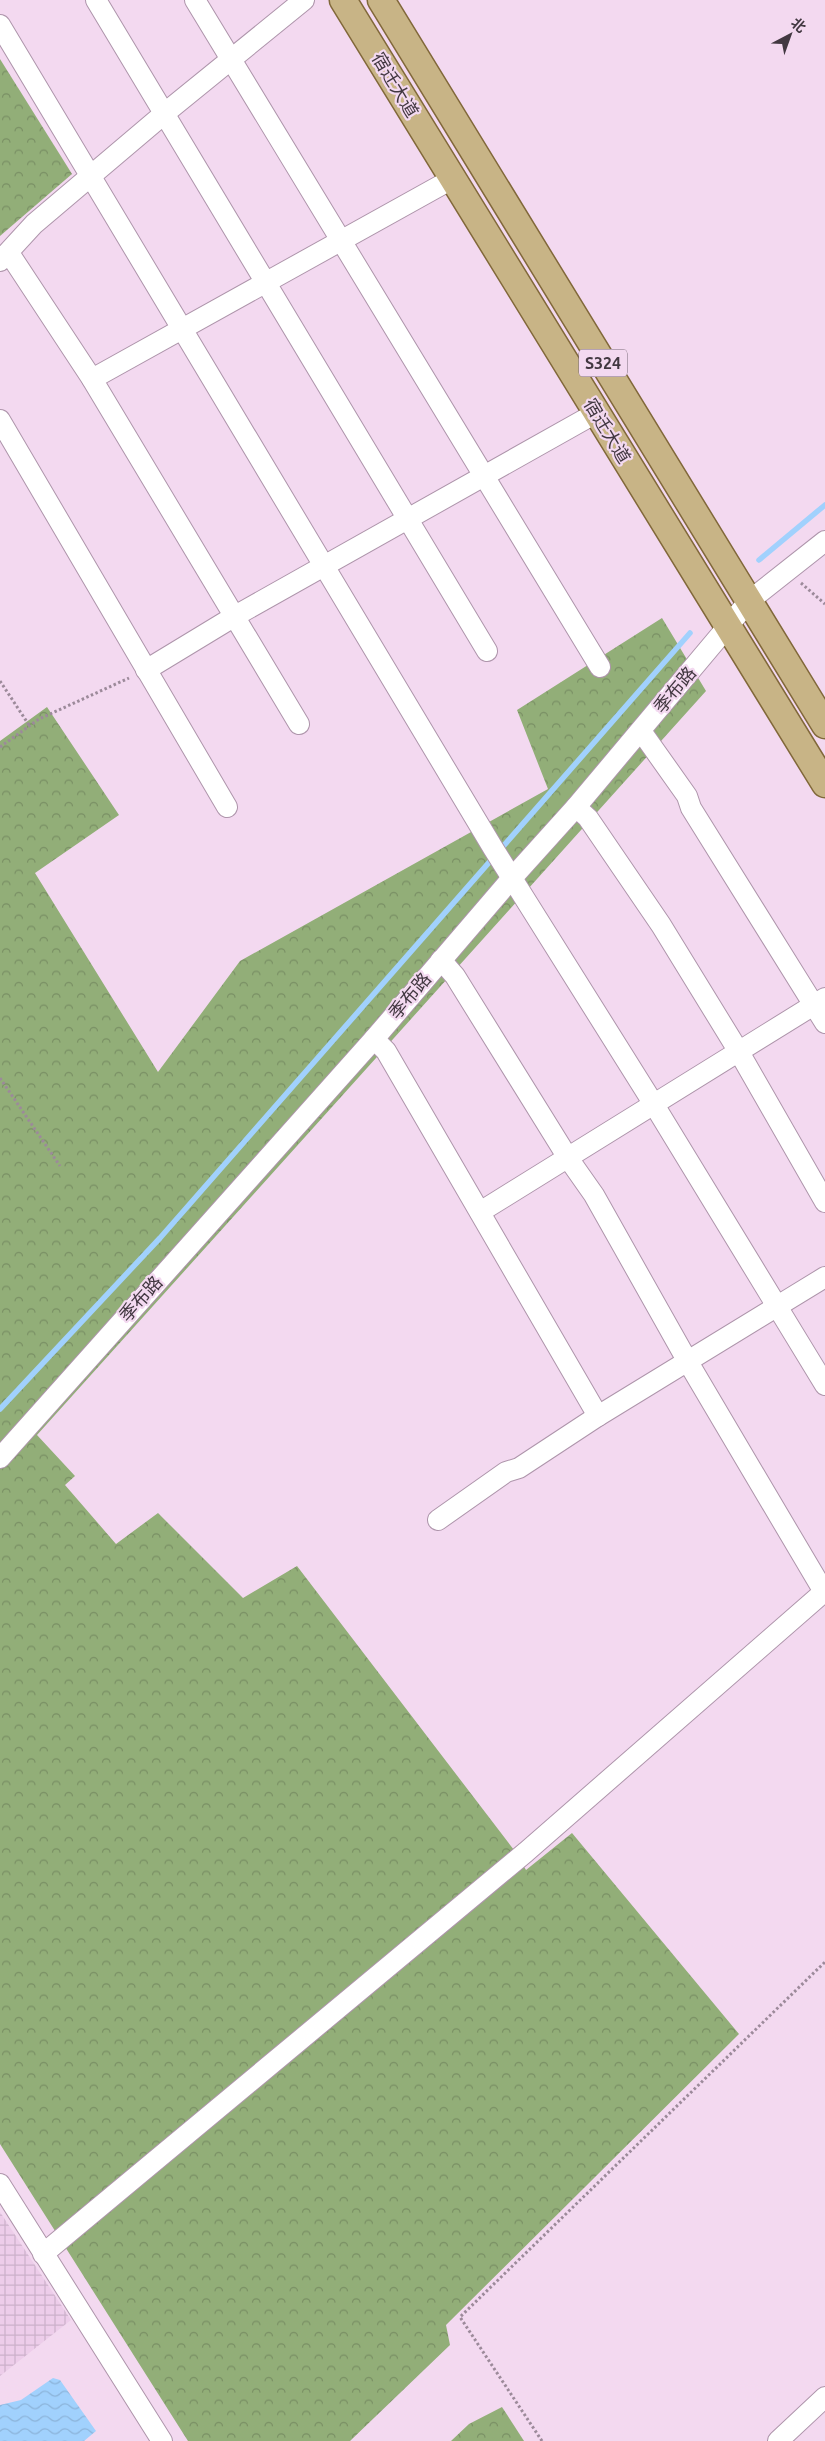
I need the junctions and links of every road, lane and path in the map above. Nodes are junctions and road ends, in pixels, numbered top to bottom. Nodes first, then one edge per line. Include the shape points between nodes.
1 (96, 0) edge
2 (195, 0) edge
3 (304, 0) edge
4 (343, 0) edge
5 (381, 0) edge
6 (0, 25) edge
7 (231, 59) junction
8 (165, 113) junction
9 (92, 177) junction
10 (452, 179) junction
11 (341, 240) junction
12 (5, 257) edge
13 (265, 284) junction
14 (182, 330) junction
15 (92, 379) junction
16 (596, 413) junction
17 (0, 420) edge
18 (484, 476) junction
19 (409, 520) junction
20 (825, 541) edge
21 (325, 567) junction
22 (787, 571) junction
23 (749, 601) junction
24 (825, 604) edge
25 (234, 616) junction
26 (727, 627) junction
27 (486, 651) dead end
28 (600, 667) dead end
29 (146, 670) junction
30 (0, 681) edge
31 (299, 724) dead end
32 (29, 725) junction
33 (825, 725) edge
34 (641, 731) junction
35 (0, 747) edge
36 (825, 784) edge
37 (227, 806) dead end
38 (576, 807) junction
39 (502, 862) junction
40 (441, 960) junction
41 (819, 1002) edge
42 (825, 1023) edge
43 (374, 1039) junction
44 (739, 1052) junction
45 (0, 1078) edge
46 (653, 1103) junction
47 (568, 1158) junction
48 (60, 1166) dead end
49 (825, 1202) edge
50 (480, 1212) junction
51 (825, 1277) edge
52 (776, 1306) junction
53 (688, 1362) junction
54 (825, 1386) edge
55 (598, 1416) junction
56 (0, 1458) edge
57 (438, 1520) dead end
58 (824, 1592) edge
59 (825, 1962) edge
60 (0, 2184) edge
61 (44, 2254) junction
62 (825, 2397) edge
63 (162, 2441) edge
64 (542, 2441) edge
65 (778, 2441) edge

1 - 8 street
2 - 7 street
3 - 7 street
4 - 10 main road, 宿迁大道 / S324
5 - 23 main road, 宿迁大道 / S324
6 - 9 street
7 - 8 street
7 - 11 street
8 - 9 street
8 - 13 street
9 - 12 street via 34,224
9 - 14 street
10 - 11 street
10 - 16 main road, 宿迁大道 / S324
11 - 13 street
11 - 18 street
12 - 15 street
13 - 14 street
13 - 19 street
14 - 15 street
14 - 21 street
15 - 25 street
16 - 18 street
16 - 26 main road, 宿迁大道 / S324
17 - 29 street
18 - 19 street
18 - 28 street
19 - 21 street
19 - 27 street
20 - 22 street, 季布路
21 - 25 street
21 - 39 street
22 - 23 street, 季布路
22 - 24 path
23 - 26 street, 季布路
23 - 33 main road, 宿迁大道 / S324
25 - 29 street
25 - 31 street
26 - 34 street, 季布路
26 - 36 main road, 宿迁大道 / S324
29 - 32 path
29 - 37 street
30 - 32 path
32 - 35 path
34 - 38 street, 季布路
34 - 41 street via 687,796 691,808
38 - 39 street, 季布路
38 - 44 street via 588,818 661,925
39 - 40 street, 季布路
39 - 46 street
40 - 43 street, 季布路
40 - 47 street via 455,976
41 - 42 street
41 - 44 street
43 - 50 street via 386,1051
43 - 56 street, 季布路
44 - 46 street
44 - 49 street
45 - 48 path
46 - 47 street
46 - 52 street
47 - 50 street
47 - 53 street via 594,1195
50 - 55 street
51 - 52 street
52 - 53 street
52 - 54 street
53 - 55 street
53 - 58 street
55 - 57 street via 519,1468 506,1472
58 - 61 street via 526,1852
59 - 64 path via 460,2317
60 - 61 street
61 - 63 street
62 - 65 street

